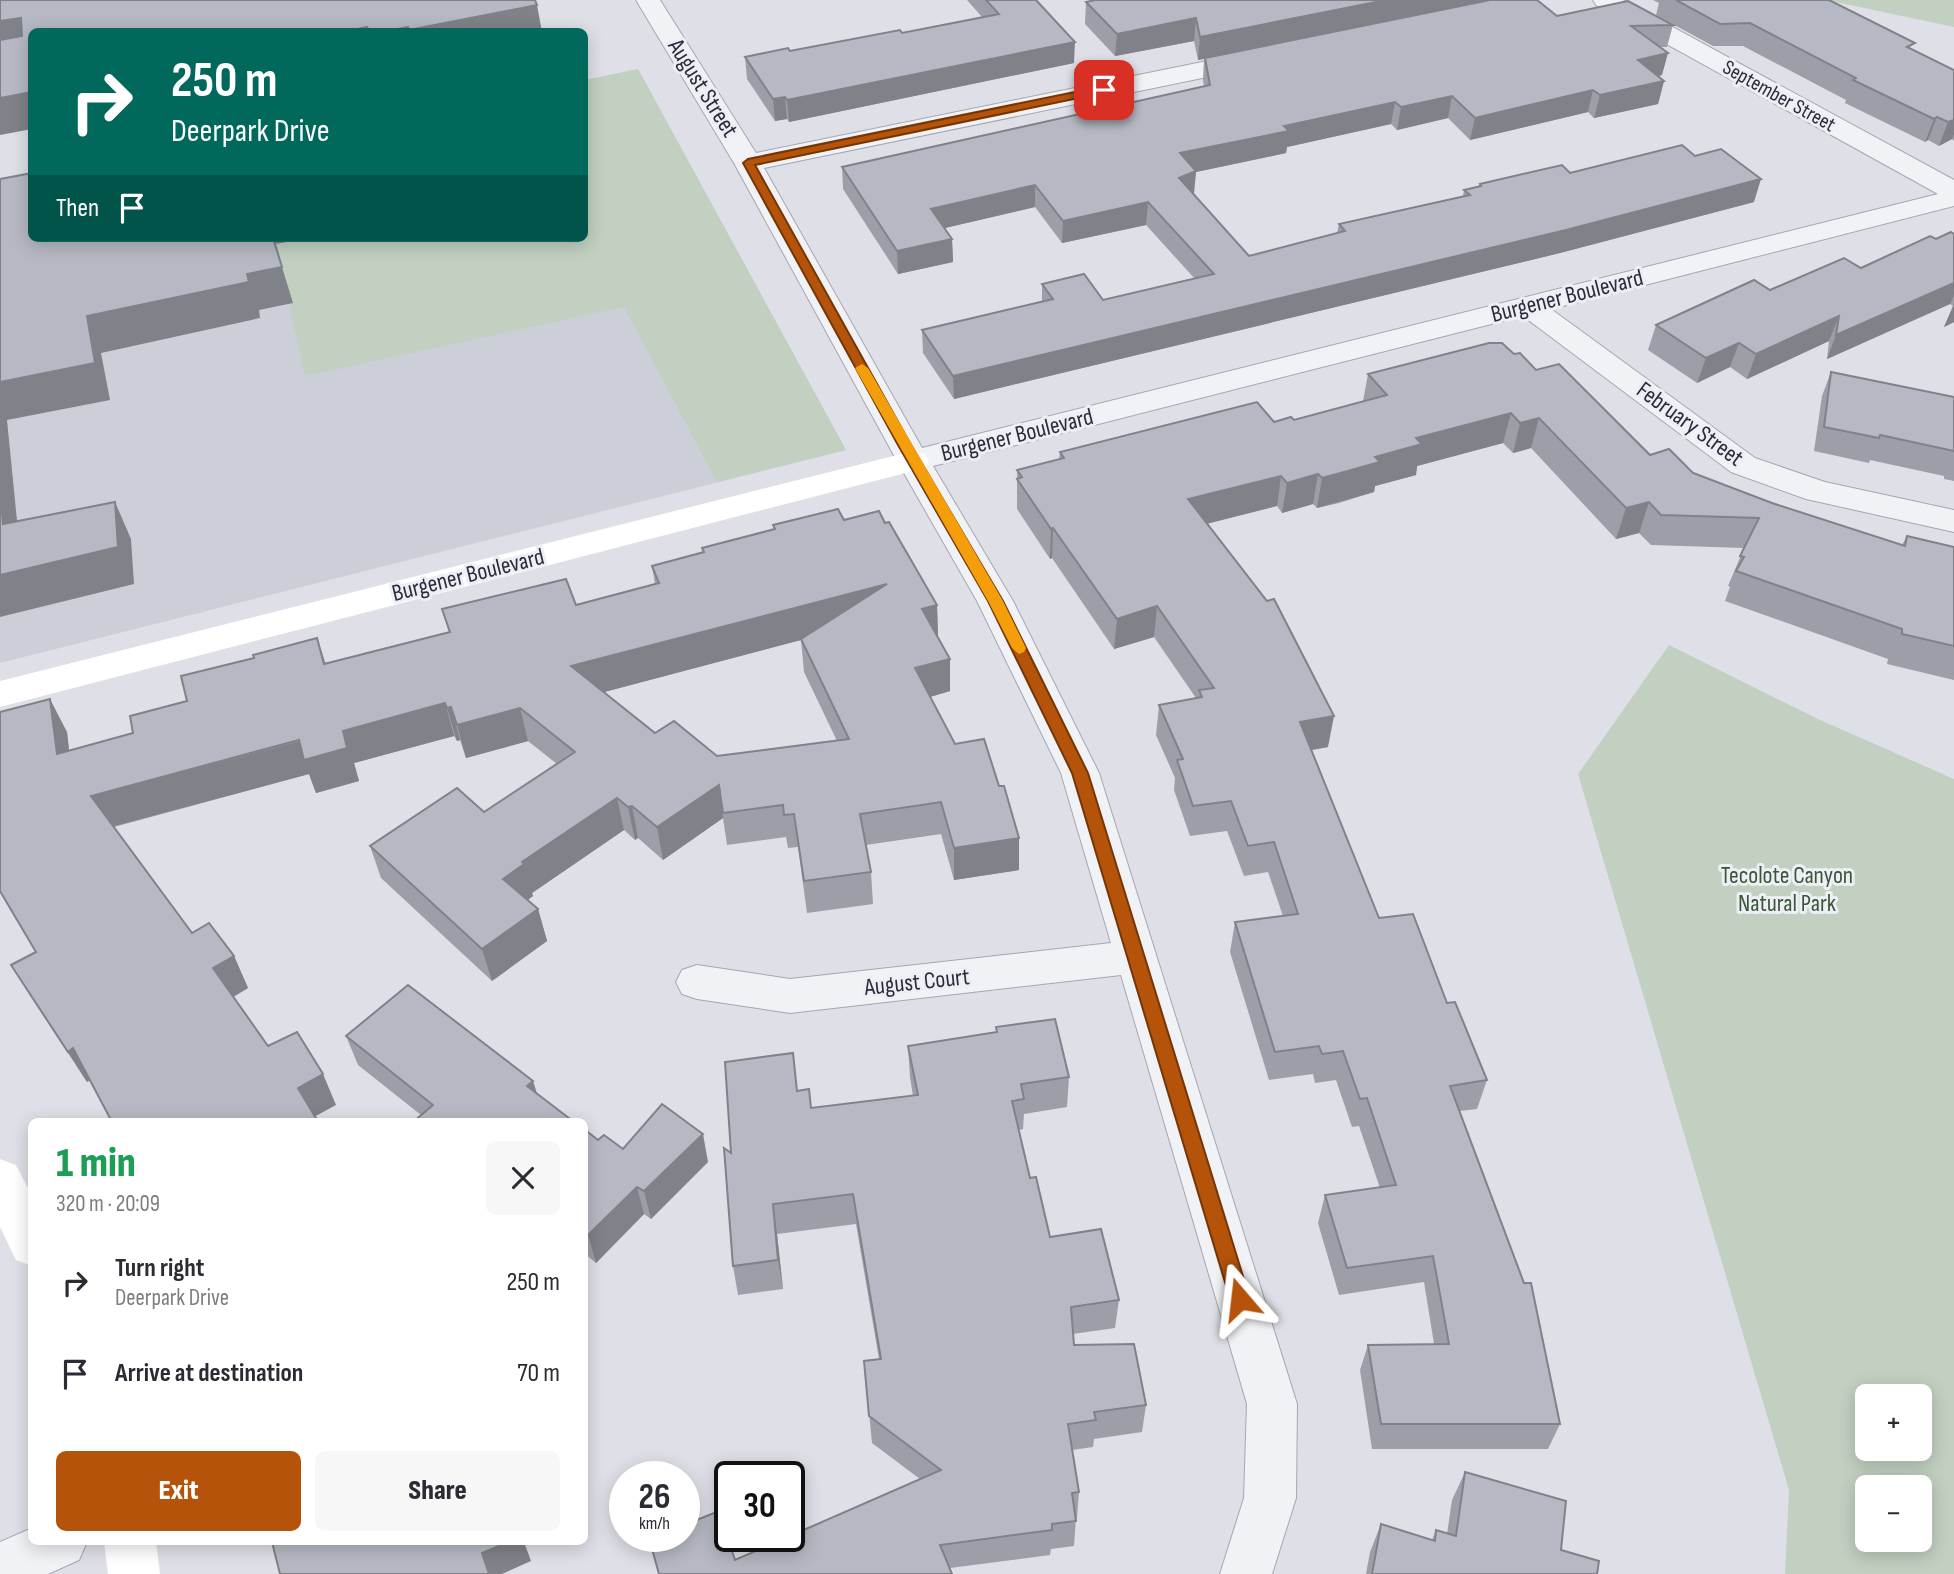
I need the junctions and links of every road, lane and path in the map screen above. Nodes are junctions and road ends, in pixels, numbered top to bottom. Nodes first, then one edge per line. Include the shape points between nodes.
1 (648, 0) edge
2 (1605, 0) edge
3 (1283, 53) edge
4 (748, 163) junction
5 (1954, 191) edge
6 (1954, 198) edge
7 (1528, 306) junction
8 (913, 461) junction
9 (1954, 521) edge
10 (0, 694) edge
11 (1136, 957) junction
12 (697, 982) dead end
13 (0, 1179) edge
14 (28, 1237) edge
15 (54, 1545) edge
16 (130, 1545) edge
17 (0, 1568) edge
18 (134, 1574) edge
19 (1247, 1574) edge

1 - 4 street, August Street
2 - 5 street, September Street
3 - 4 street
4 - 8 street, August Street
6 - 7 street, Burgener Boulevard
7 - 8 street, Burgener Boulevard
7 - 9 street, February Street via 1743,465 1818,491
8 - 10 street, Burgener Boulevard
8 - 11 street, August Street via 995,601 1080,773
11 - 12 street, August Court via 790,996
11 - 19 street, August Street via 1272,1404 1270,1498
13 - 14 street
15 - 17 street
16 - 18 street

